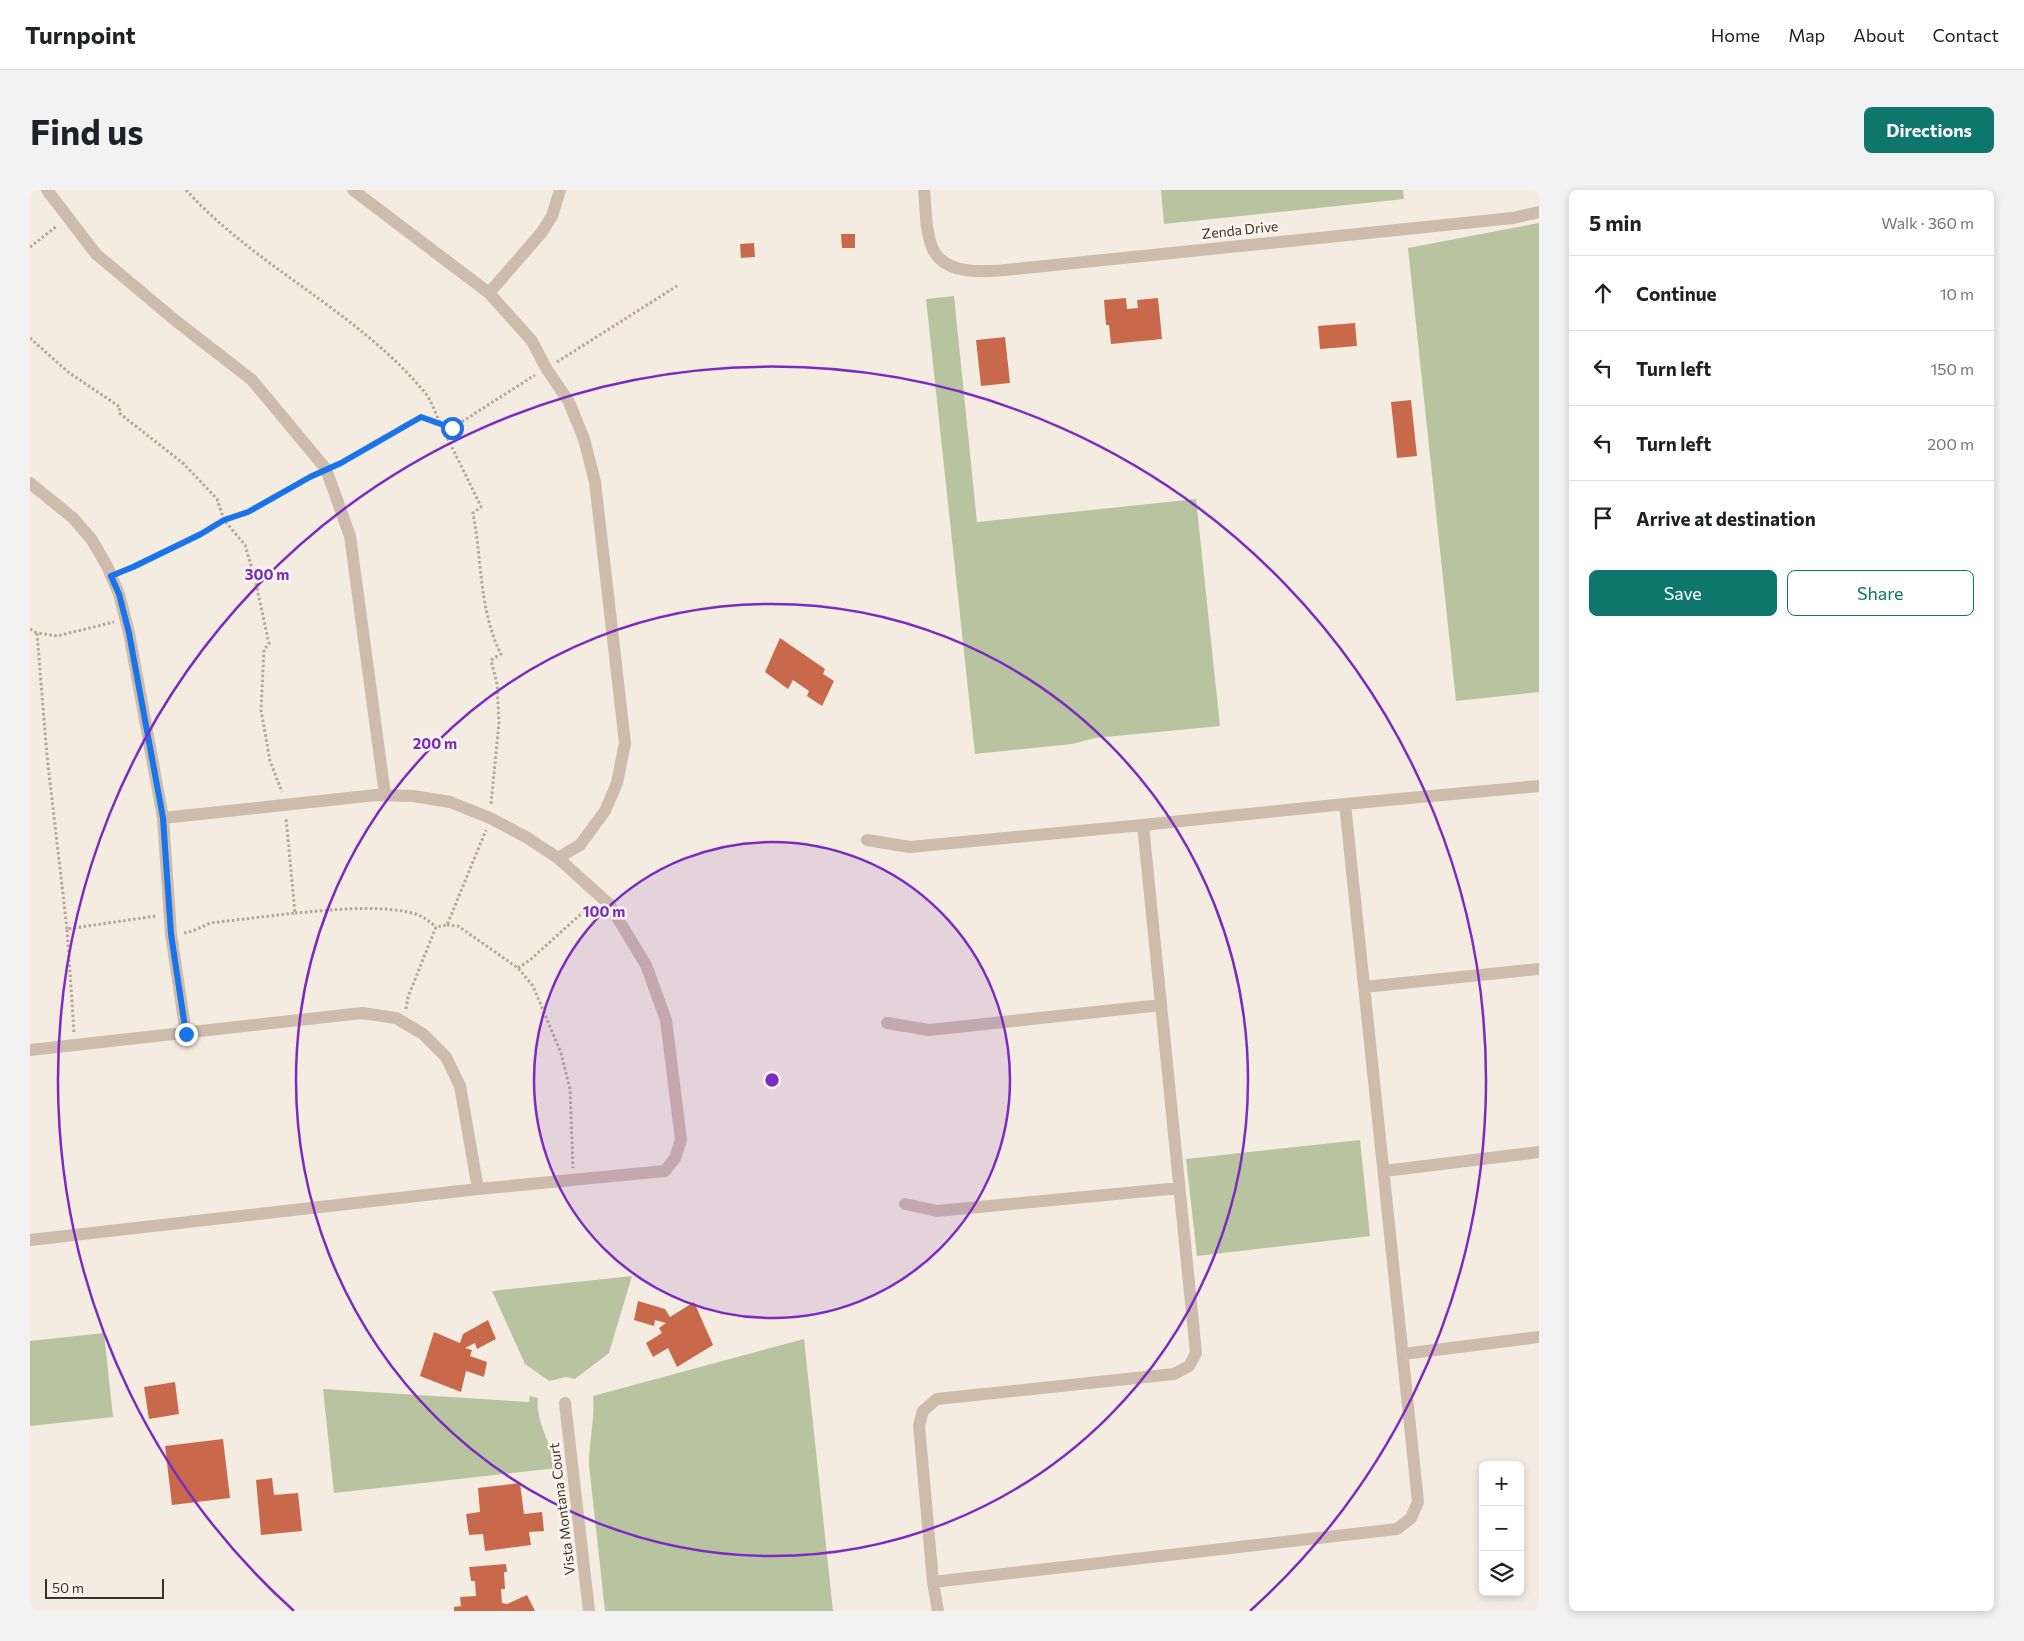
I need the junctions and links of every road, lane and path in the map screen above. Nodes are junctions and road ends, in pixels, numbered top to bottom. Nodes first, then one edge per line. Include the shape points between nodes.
1 (47, 190) edge
2 (186, 190) edge
3 (354, 190) edge
4 (560, 190) edge
5 (924, 190) edge
6 (1539, 212) edge
7 (68, 220) junction
8 (30, 247) edge
9 (677, 286) dead end
10 (489, 293) junction
11 (30, 338) edge
12 (546, 368) junction
13 (440, 424) junction
14 (326, 469) junction
15 (30, 484) edge
16 (224, 520) junction
17 (111, 576) junction
18 (126, 619) junction
19 (30, 629) edge
20 (37, 633) junction
21 (1539, 786) edge
22 (385, 795) junction
23 (1346, 804) junction
24 (286, 805) junction
25 (163, 818) junction
26 (490, 818) junction
27 (1143, 825) junction
28 (867, 840) dead end
29 (558, 858) junction
30 (601, 896) junction
31 (295, 913) junction
32 (170, 914) junction
33 (447, 925) junction
34 (436, 926) junction
35 (67, 929) junction
36 (171, 934) junction
37 (518, 968) junction
38 (1539, 969) edge
39 (1364, 987) junction
40 (1161, 1005) junction
41 (400, 1020) junction
42 (887, 1023) dead end
43 (186, 1034) junction
44 (76, 1045) junction
45 (30, 1050) edge
46 (1539, 1152) edge
47 (1384, 1171) junction
48 (575, 1180) junction
49 (1180, 1188) junction
50 (478, 1189) junction
51 (905, 1204) dead end
52 (30, 1240) edge
53 (1539, 1337) edge
54 (1403, 1354) junction
55 (565, 1403) dead end
56 (933, 1582) junction
57 (589, 1611) edge
58 (931, 1611) edge
59 (938, 1611) edge

1 - 7 street
2 - 13 path via 255,251 334,309 391,358 426,395
3 - 10 street
4 - 10 street via 552,216 542,232
5 - 6 street, Zenda Drive via 933,250 945,264 961,271 1035,267 1513,218
7 - 8 path
7 - 14 street via 96,254 252,380
9 - 12 path
10 - 12 street via 532,341
11 - 16 path via 68,372 120,407 119,413 184,464 217,499
12 - 13 path via 452,428
12 - 29 street via 569,402 584,439 595,482 625,744 617,782 605,811 580,845
13 - 14 path via 421,417
13 - 26 path via 481,507 473,513 482,587 494,640 502,654 491,660 498,684 499,724
14 - 16 path via 248,512
14 - 22 street via 350,536
15 - 17 street via 73,518 92,540
16 - 17 path
16 - 24 path via 245,545 255,579 269,644 264,649 261,710 270,761
17 - 18 street
18 - 20 path via 57,636
18 - 25 street
19 - 20 path
20 - 35 path
21 - 23 street
22 - 24 street
22 - 26 street via 450,802
23 - 27 street
23 - 39 street
24 - 25 street
24 - 31 path
25 - 32 street
26 - 29 street
26 - 33 path
27 - 28 street via 910,847
27 - 40 street
29 - 30 street
30 - 37 path
30 - 48 street via 646,964 666,1020 681,1140 675,1158 665,1171
31 - 34 path via 385,910 417,914
31 - 36 path via 210,923 193,932
32 - 35 path
32 - 36 street
33 - 34 path
33 - 37 path via 458,926
34 - 41 path via 408,997 406,1012
35 - 44 path
36 - 43 street
37 - 48 path via 533,986 561,1053 570,1089
38 - 39 street
39 - 47 street
40 - 42 street via 929,1030
40 - 49 street
41 - 43 street via 362,1013
41 - 50 street via 423,1034 446,1057 460,1086
43 - 44 street
44 - 45 street
46 - 47 street
47 - 54 street
48 - 50 street
49 - 51 street via 937,1211
49 - 56 street via 1196,1354 1189,1366 1174,1374 937,1399 923,1411 919,1424
50 - 52 street
53 - 54 street
54 - 56 street via 1418,1502 1411,1518 1396,1529
55 - 57 street, Vista Montana Court
56 - 58 street
56 - 59 street

